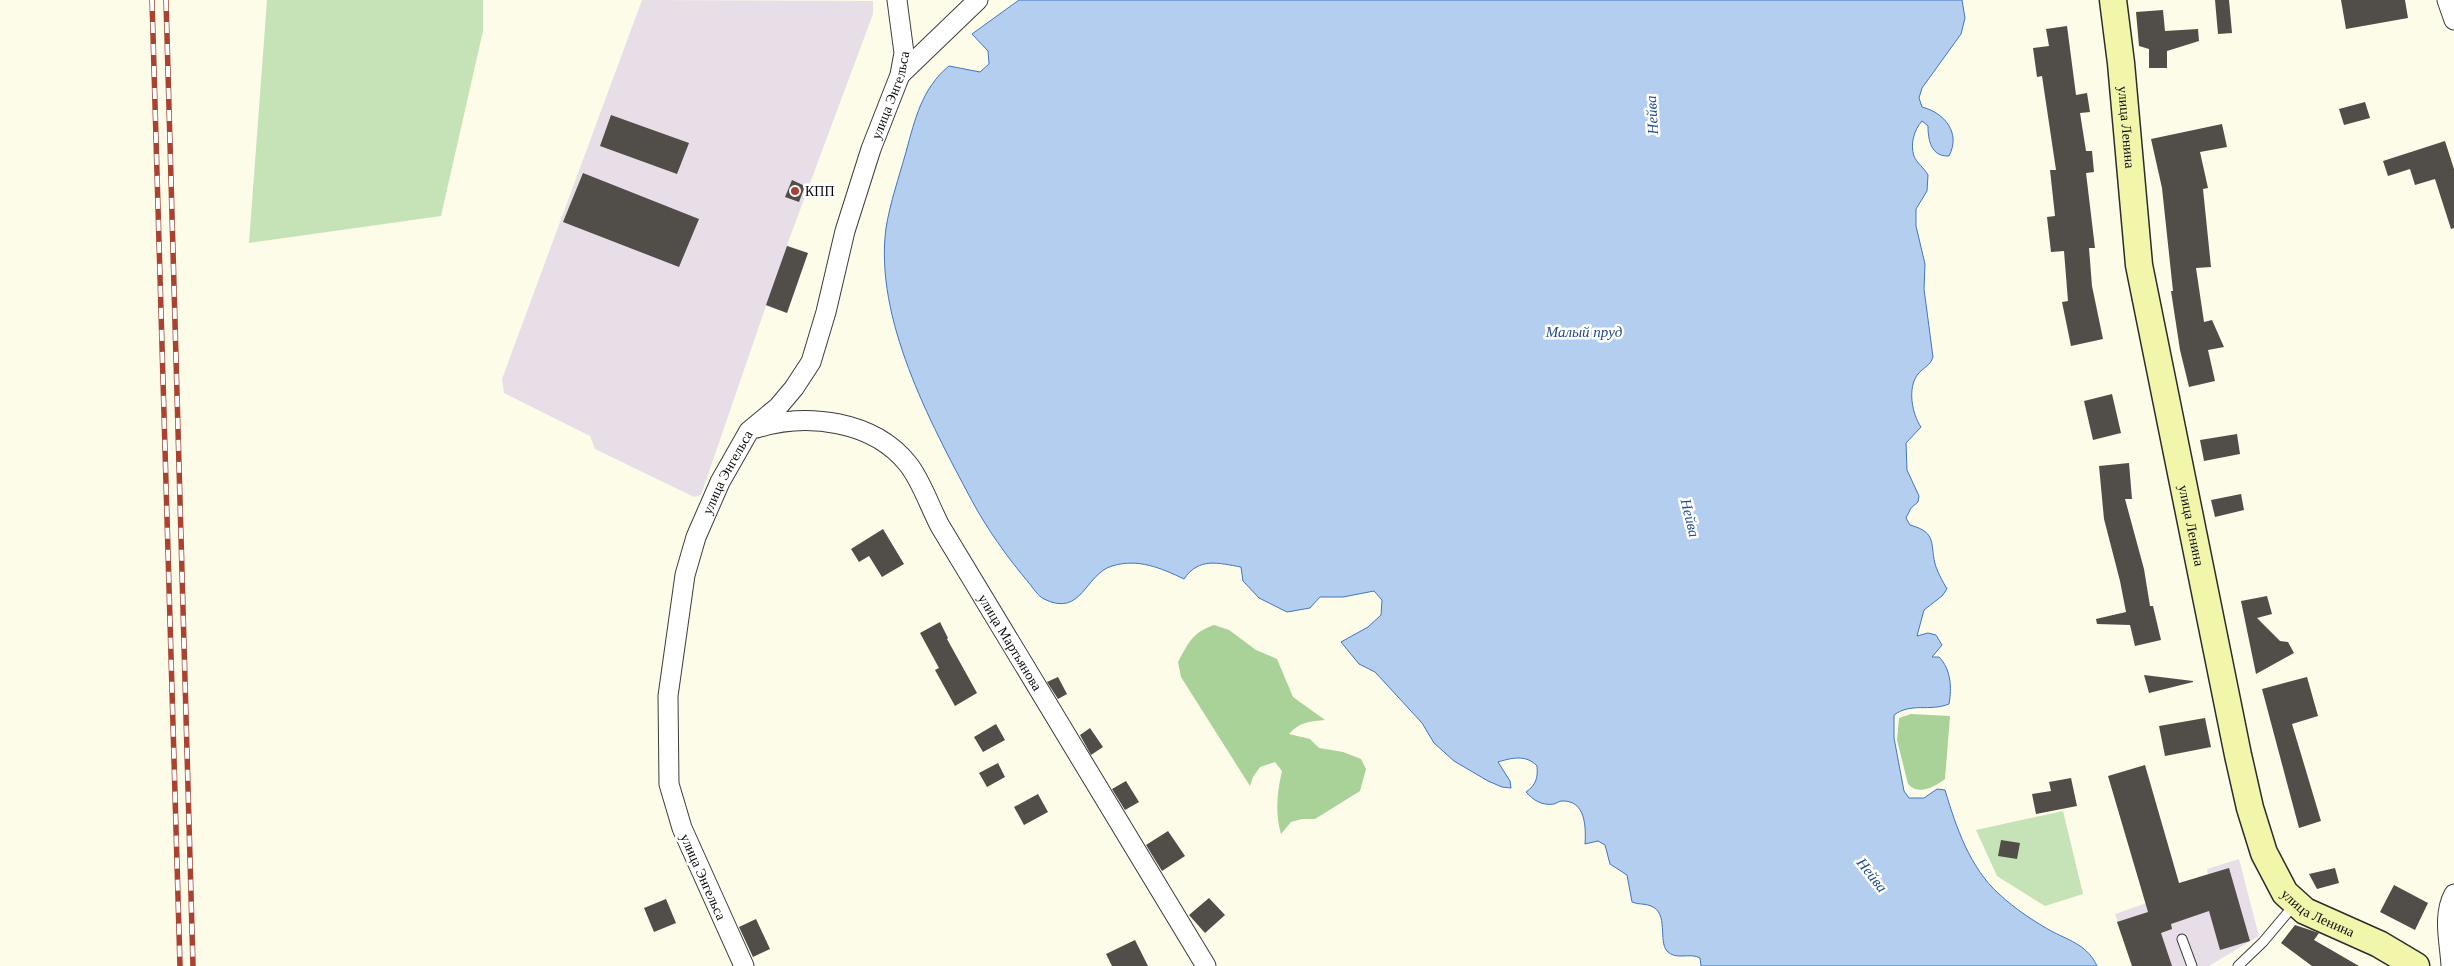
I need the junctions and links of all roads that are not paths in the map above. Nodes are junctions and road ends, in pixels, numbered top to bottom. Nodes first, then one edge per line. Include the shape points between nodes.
1 (898, 0) edge
2 (978, 0) edge
3 (2113, 0) edge
4 (2447, 0) edge
5 (2454, 20) edge
6 (900, 75) junction
7 (749, 430) junction
8 (2454, 894) edge
9 (2295, 903) junction
10 (2182, 939) dead end
11 (744, 966) edge
12 (1206, 966) edge
13 (2192, 966) edge
14 (2238, 966) edge
15 (2416, 966) edge
16 (2451, 966) edge

1 - 6 street, улица Энгельса via 904,53
2 - 6 street
3 - 9 street, улица Ленина via 2139,265 2208,612 2252,815 2275,876
4 - 5 street
6 - 7 street, улица Энгельса via 871,149 845,231 811,362 778,407
7 - 11 street, улица Энгельса via 720,482 696,536 668,696 669,784 682,828
7 - 12 street, улица Мартьянова via 776,422 812,421 838,425 864,431 887,443 909,465 940,526
8 - 16 street via 2448,919
9 - 14 lane
9 - 15 street, улица Ленина
10 - 13 lane

